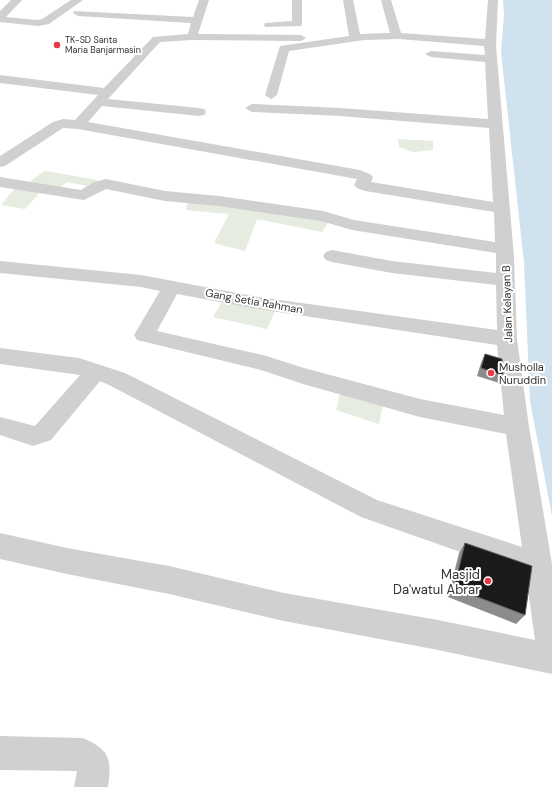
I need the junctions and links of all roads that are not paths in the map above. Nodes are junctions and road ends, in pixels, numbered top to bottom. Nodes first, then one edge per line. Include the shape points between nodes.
1 (17, 0) edge
2 (78, 0) edge
3 (204, 0) edge
4 (297, 0) edge
5 (348, 0) edge
6 (386, 0) edge
7 (493, 0) edge
8 (78, 13) dead end
9 (0, 18) edge
10 (199, 23) junction
11 (257, 25) dead end
12 (396, 36) junction
13 (192, 37) junction
14 (310, 38) dead end
15 (355, 38) junction
16 (491, 51) junction
17 (431, 54) dead end
18 (0, 79) edge
19 (271, 94) dead end
20 (104, 97) junction
21 (252, 108) dead end
22 (496, 124) junction
23 (78, 126) junction
24 (184, 132) junction
25 (0, 163) edge
26 (0, 182) edge
27 (502, 208) junction
28 (504, 249) junction
29 (332, 256) dead end
30 (0, 267) edge
31 (505, 280) junction
32 (172, 287) junction
33 (507, 339) junction
34 (0, 356) edge
35 (96, 371) junction
36 (0, 426) edge
37 (517, 427) junction
38 (0, 546) edge
39 (539, 566) junction
40 (552, 654) edge
41 (552, 659) edge
42 (0, 753) edge
43 (91, 787) edge

1 - 9 street
2 - 9 street via 45,22
3 - 10 street
4 - 11 street via 297,24
5 - 15 street
6 - 12 street
7 - 16 street, Jalan Kelayan B
8 - 10 street
10 - 13 street
12 - 15 street
12 - 16 street
13 - 14 street
13 - 20 street via 157,39
15 - 19 street via 284,48
16 - 17 street
16 - 22 street, Jalan Kelayan B
18 - 20 street via 48,86 68,86
20 - 23 street
20 - 24 street via 199,112
21 - 22 street
22 - 27 street, Jalan Kelayan B
23 - 24 street
23 - 25 street via 63,123 58,125
24 - 27 street via 251,156 282,164 364,176 364,186
26 - 28 street via 84,195 99,185 106,184 165,196 323,216 352,225
27 - 28 street, Jalan Kelayan B
28 - 31 street, Jalan Kelayan B
29 - 31 street via 392,267
30 - 32 street, Gang Setia Rahman via 141,281
31 - 33 street, Jalan Kelayan B
32 - 33 street, Gang Setia Rahman via 320,312
32 - 37 street via 144,334 247,359 420,408
33 - 37 street, Jalan Kelayan B
34 - 35 street via 79,366
35 - 36 street via 43,433 34,436
35 - 39 street via 117,379 370,509
37 - 39 street, Jalan Kelayan B
38 - 41 street via 169,580 299,610
39 - 40 street, Jalan Kelayan B
42 - 43 street via 82,755 92,761 94,768

